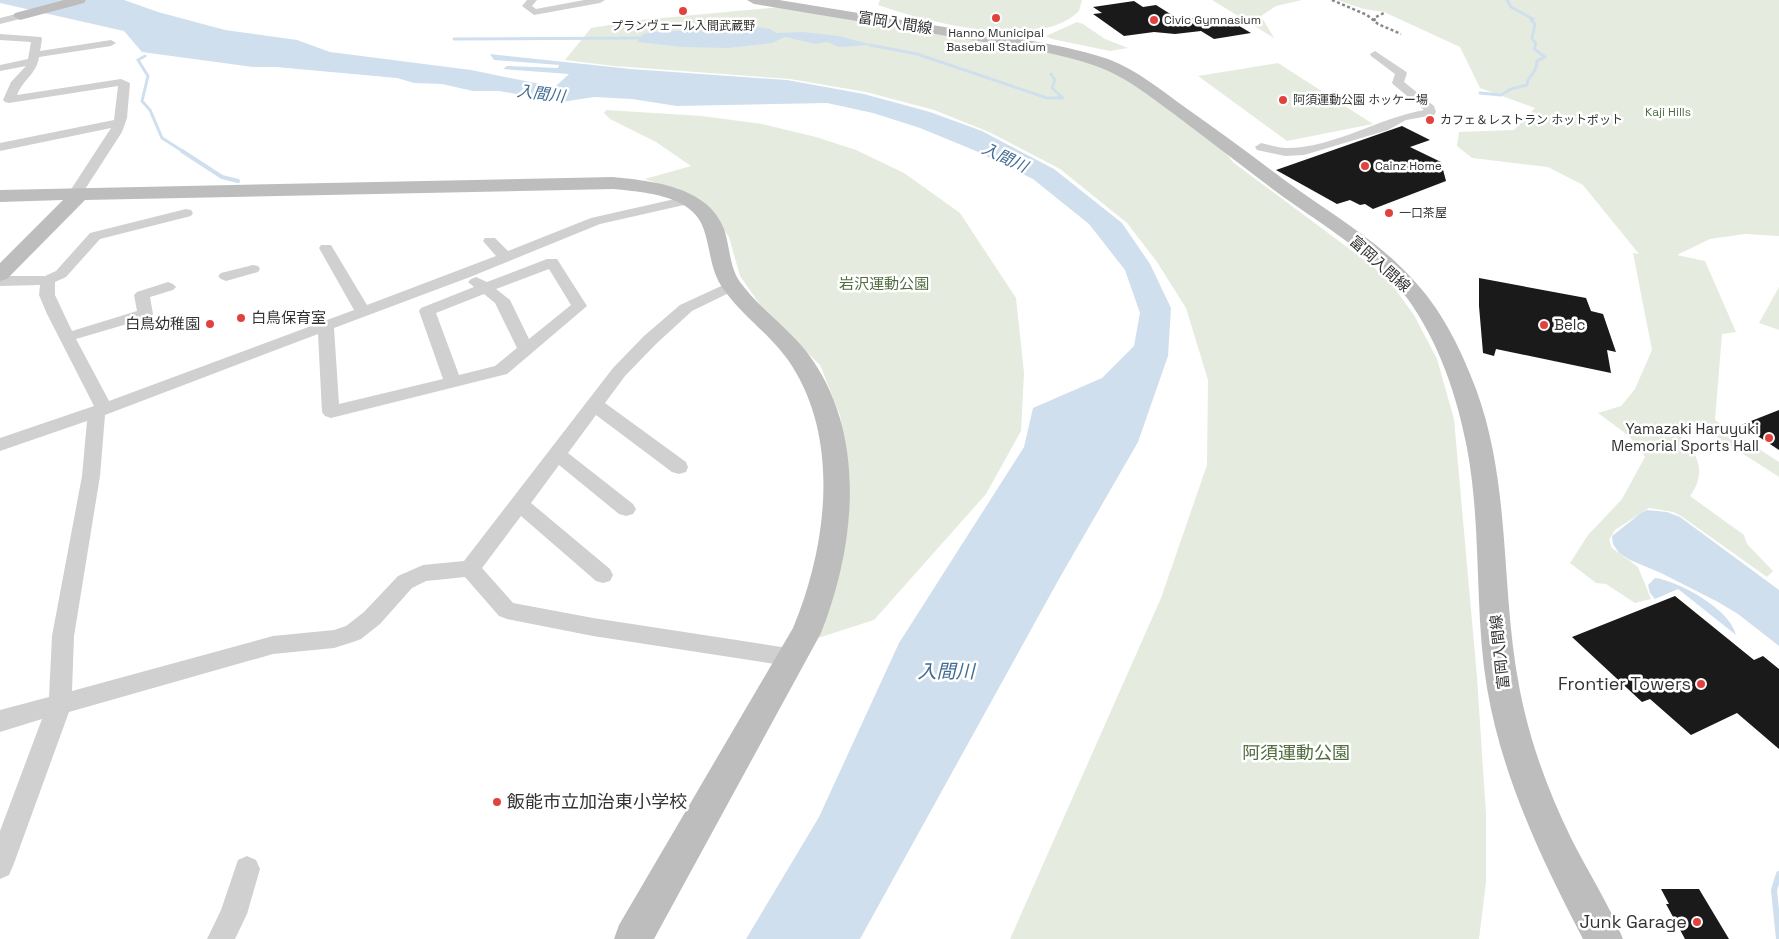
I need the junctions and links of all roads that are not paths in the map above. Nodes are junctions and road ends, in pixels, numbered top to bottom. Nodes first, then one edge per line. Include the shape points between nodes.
1 (79, 0) edge
2 (532, 0) edge
3 (600, 0) edge
4 (754, 0) edge
5 (20, 16) joint
6 (0, 21) edge
7 (0, 37) edge
8 (110, 42) dead end
9 (1374, 54) dead end
10 (34, 58) junction
11 (0, 68) edge
12 (6, 96) edge
13 (119, 122) junction
14 (0, 147) edge
15 (1261, 147) dead end
16 (78, 194) junction
17 (0, 196) edge
18 (688, 200) junction
19 (186, 213) dead end
20 (490, 241) dead end
21 (326, 248) dead end
22 (505, 257) junction
23 (253, 269) dead end
24 (466, 274) junction
25 (0, 275) edge
26 (226, 276) dead end
27 (48, 280) junction
28 (0, 281) edge
29 (732, 286) junction
30 (168, 287) dead end
31 (485, 288) junction
32 (363, 312) junction
33 (326, 326) junction
34 (66, 337) junction
35 (526, 350) junction
36 (452, 382) junction
37 (595, 405) junction
38 (100, 410) junction
39 (0, 445) edge
40 (558, 455) junction
41 (679, 467) dead end
42 (520, 504) junction
43 (626, 509) dead end
44 (470, 569) junction
45 (603, 575) dead end
46 (794, 658) junction
47 (60, 704) junction
48 (0, 721) edge
49 (0, 866) edge
50 (247, 869) dead end
51 (221, 939) edge
52 (633, 939) edge
53 (1604, 939) edge

1 - 5 street
2 - 3 street via 527,6 534,12
4 - 53 street, 富岡入間線 via 1051,49 1112,66 1156,93 1347,234 1380,259 1411,290 1424,307 1462,381 1476,432 1488,500 1503,690 1521,762 1568,872
5 - 6 street
7 - 10 street via 37,39
8 - 10 street
9 - 15 street via 1401,73 1398,83 1430,112 1403,117 1384,127 1304,151 1285,152
10 - 11 street
10 - 12 street via 31,69
12 - 13 street via 121,82 124,83
13 - 14 street
13 - 16 street
16 - 17 street
16 - 18 street via 586,182 638,186
16 - 25 street
18 - 22 street via 596,221
18 - 29 street via 705,213 714,228 720,265
19 - 27 street via 95,236 61,274
20 - 22 street
21 - 32 street
22 - 24 street
23 - 26 street
24 - 31 street
24 - 32 street
27 - 28 street
27 - 34 street via 47,295
29 - 37 street via 686,308 619,372
29 - 46 street via 804,366 819,392 831,425 836,501 829,558 806,634
30 - 34 street via 142,295 145,314
31 - 35 street via 502,300
31 - 35 street via 552,262 579,306
31 - 36 street via 427,310
32 - 33 street
33 - 36 street via 332,412
33 - 38 street
34 - 38 street
35 - 36 street via 501,370
37 - 40 street
37 - 41 street
38 - 39 street
38 - 47 street via 63,636
40 - 42 street
40 - 43 street
42 - 44 street
42 - 45 street
44 - 46 street via 507,610 593,627
44 - 47 street via 423,573 405,582 372,618 353,633 273,645
46 - 52 street
47 - 48 street
47 - 49 street
50 - 51 street via 233,914

